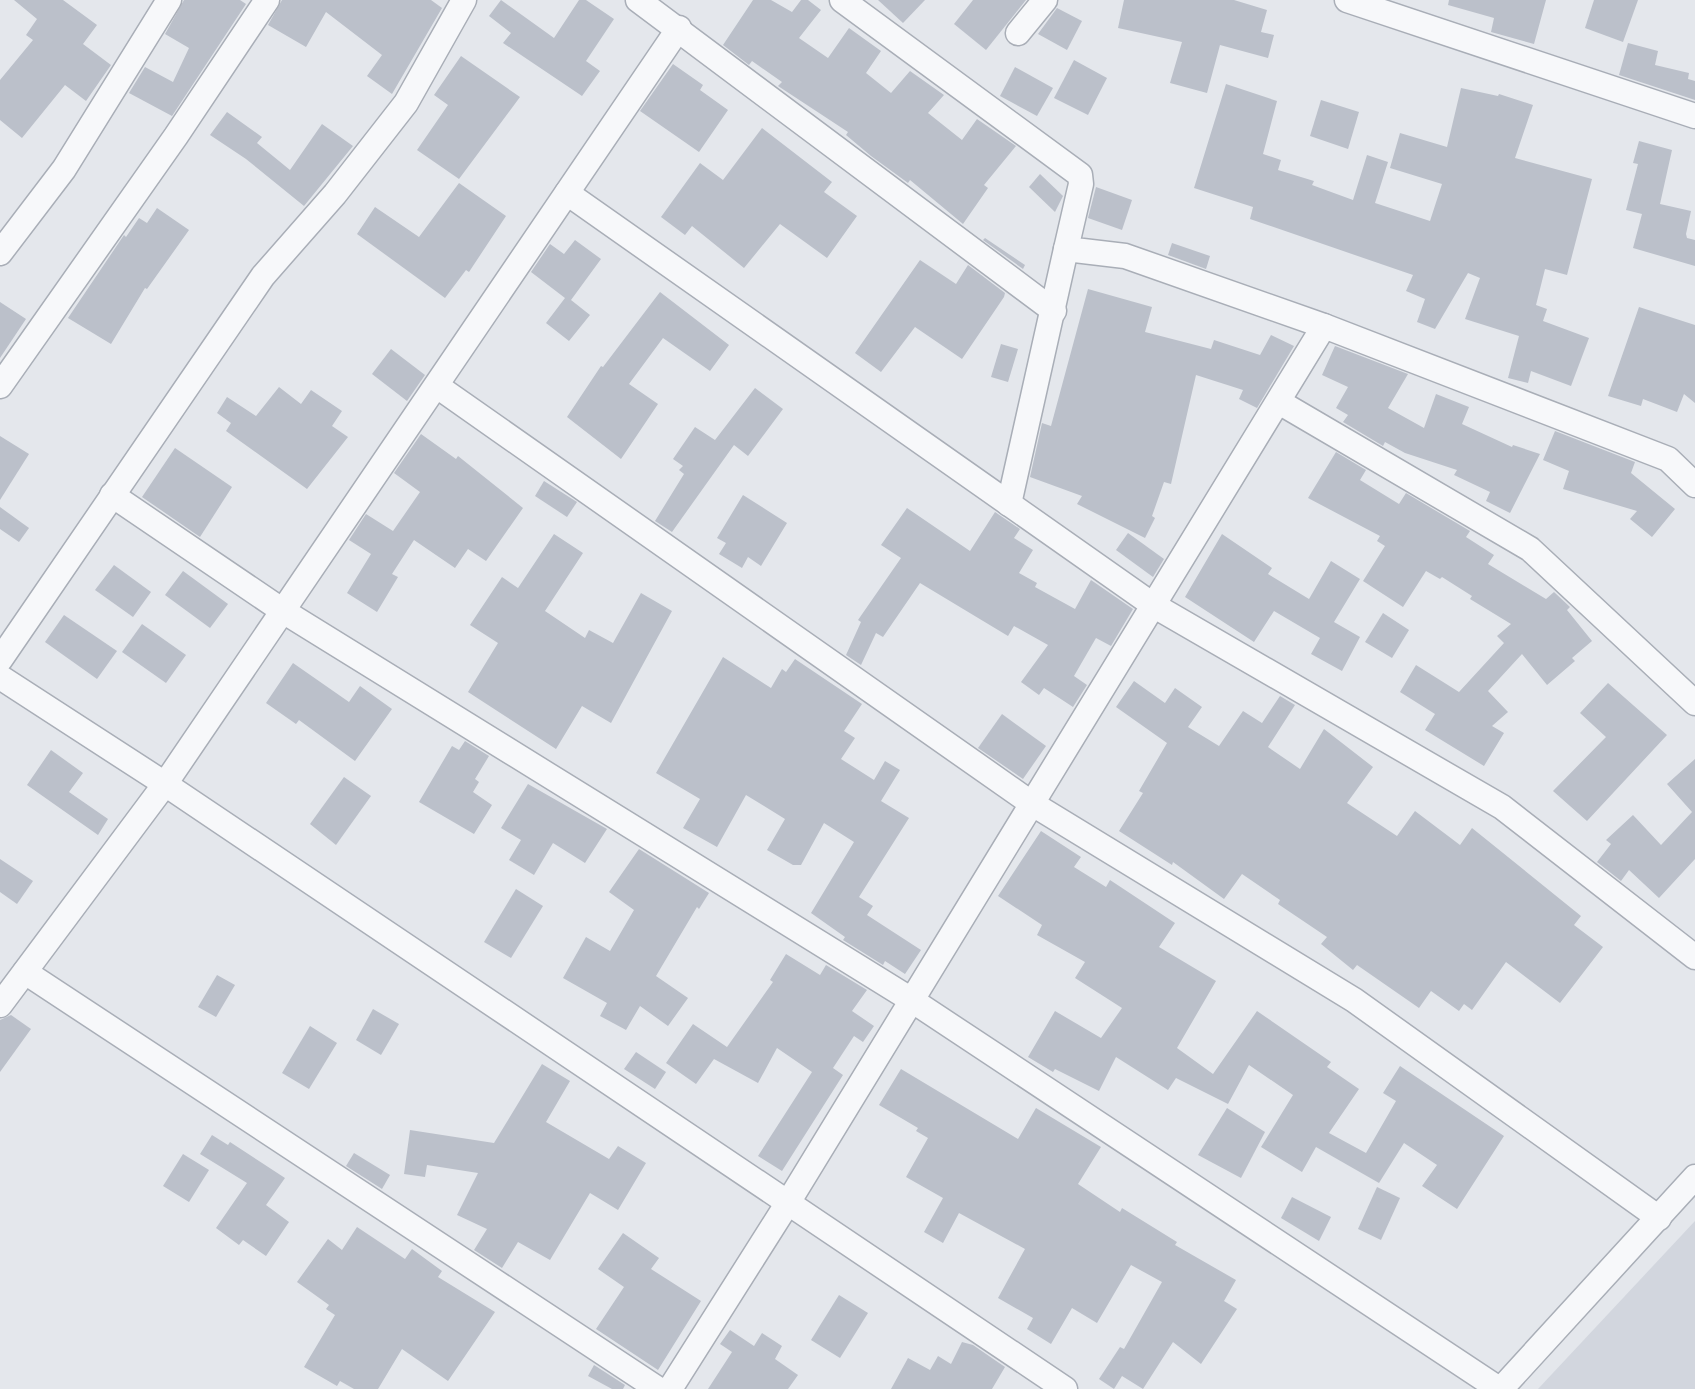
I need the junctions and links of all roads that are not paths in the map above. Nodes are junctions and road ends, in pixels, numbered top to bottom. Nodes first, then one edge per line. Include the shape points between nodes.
1 (169, 0) edge
2 (267, 0) edge
3 (464, 0) edge
4 (638, 0) edge
5 (842, 0) edge
6 (1045, 0) edge
7 (1347, 0) edge
8 (679, 28) junction
9 (1018, 33) dead end
10 (1695, 116) edge
11 (567, 193) junction
12 (1066, 249) junction
13 (0, 253) edge
14 (1054, 311) junction
15 (1324, 326) junction
16 (0, 386) edge
17 (438, 386) junction
18 (1279, 402) junction
19 (1695, 485) edge
20 (112, 495) junction
21 (1009, 504) junction
22 (1153, 605) junction
23 (283, 611) junction
24 (0, 660) edge
25 (0, 677) edge
26 (1695, 703) edge
27 (165, 784) junction
28 (1031, 803) junction
29 (1695, 957) edge
30 (25, 972) junction
31 (910, 999) junction
32 (0, 1005) edge
33 (1695, 1177) edge
34 (789, 1201) junction
35 (1659, 1218) junction
36 (658, 1389) edge
37 (670, 1389) edge
38 (1065, 1389) edge
39 (1500, 1389) edge

1 - 13 street via 64,169
2 - 16 street
3 - 20 street via 406,103 263,276
4 - 8 street
5 - 12 street via 1080,175
6 - 9 street
7 - 10 street
8 - 11 street
8 - 14 street
11 - 17 street
11 - 21 street
12 - 14 street
12 - 15 street via 1125,256
14 - 21 street
15 - 18 street
15 - 19 street via 1668,459
17 - 23 street
17 - 28 street
18 - 22 street
18 - 26 street via 1530,549
20 - 23 street
20 - 24 street
21 - 22 street
22 - 28 street
22 - 29 street via 1502,807
23 - 27 street
23 - 31 street
25 - 27 street
27 - 30 street
27 - 34 street
28 - 31 street
28 - 35 street via 1354,1000
30 - 32 street
30 - 36 street
31 - 34 street
31 - 39 street
33 - 35 street
34 - 37 street
34 - 38 street
35 - 39 street

